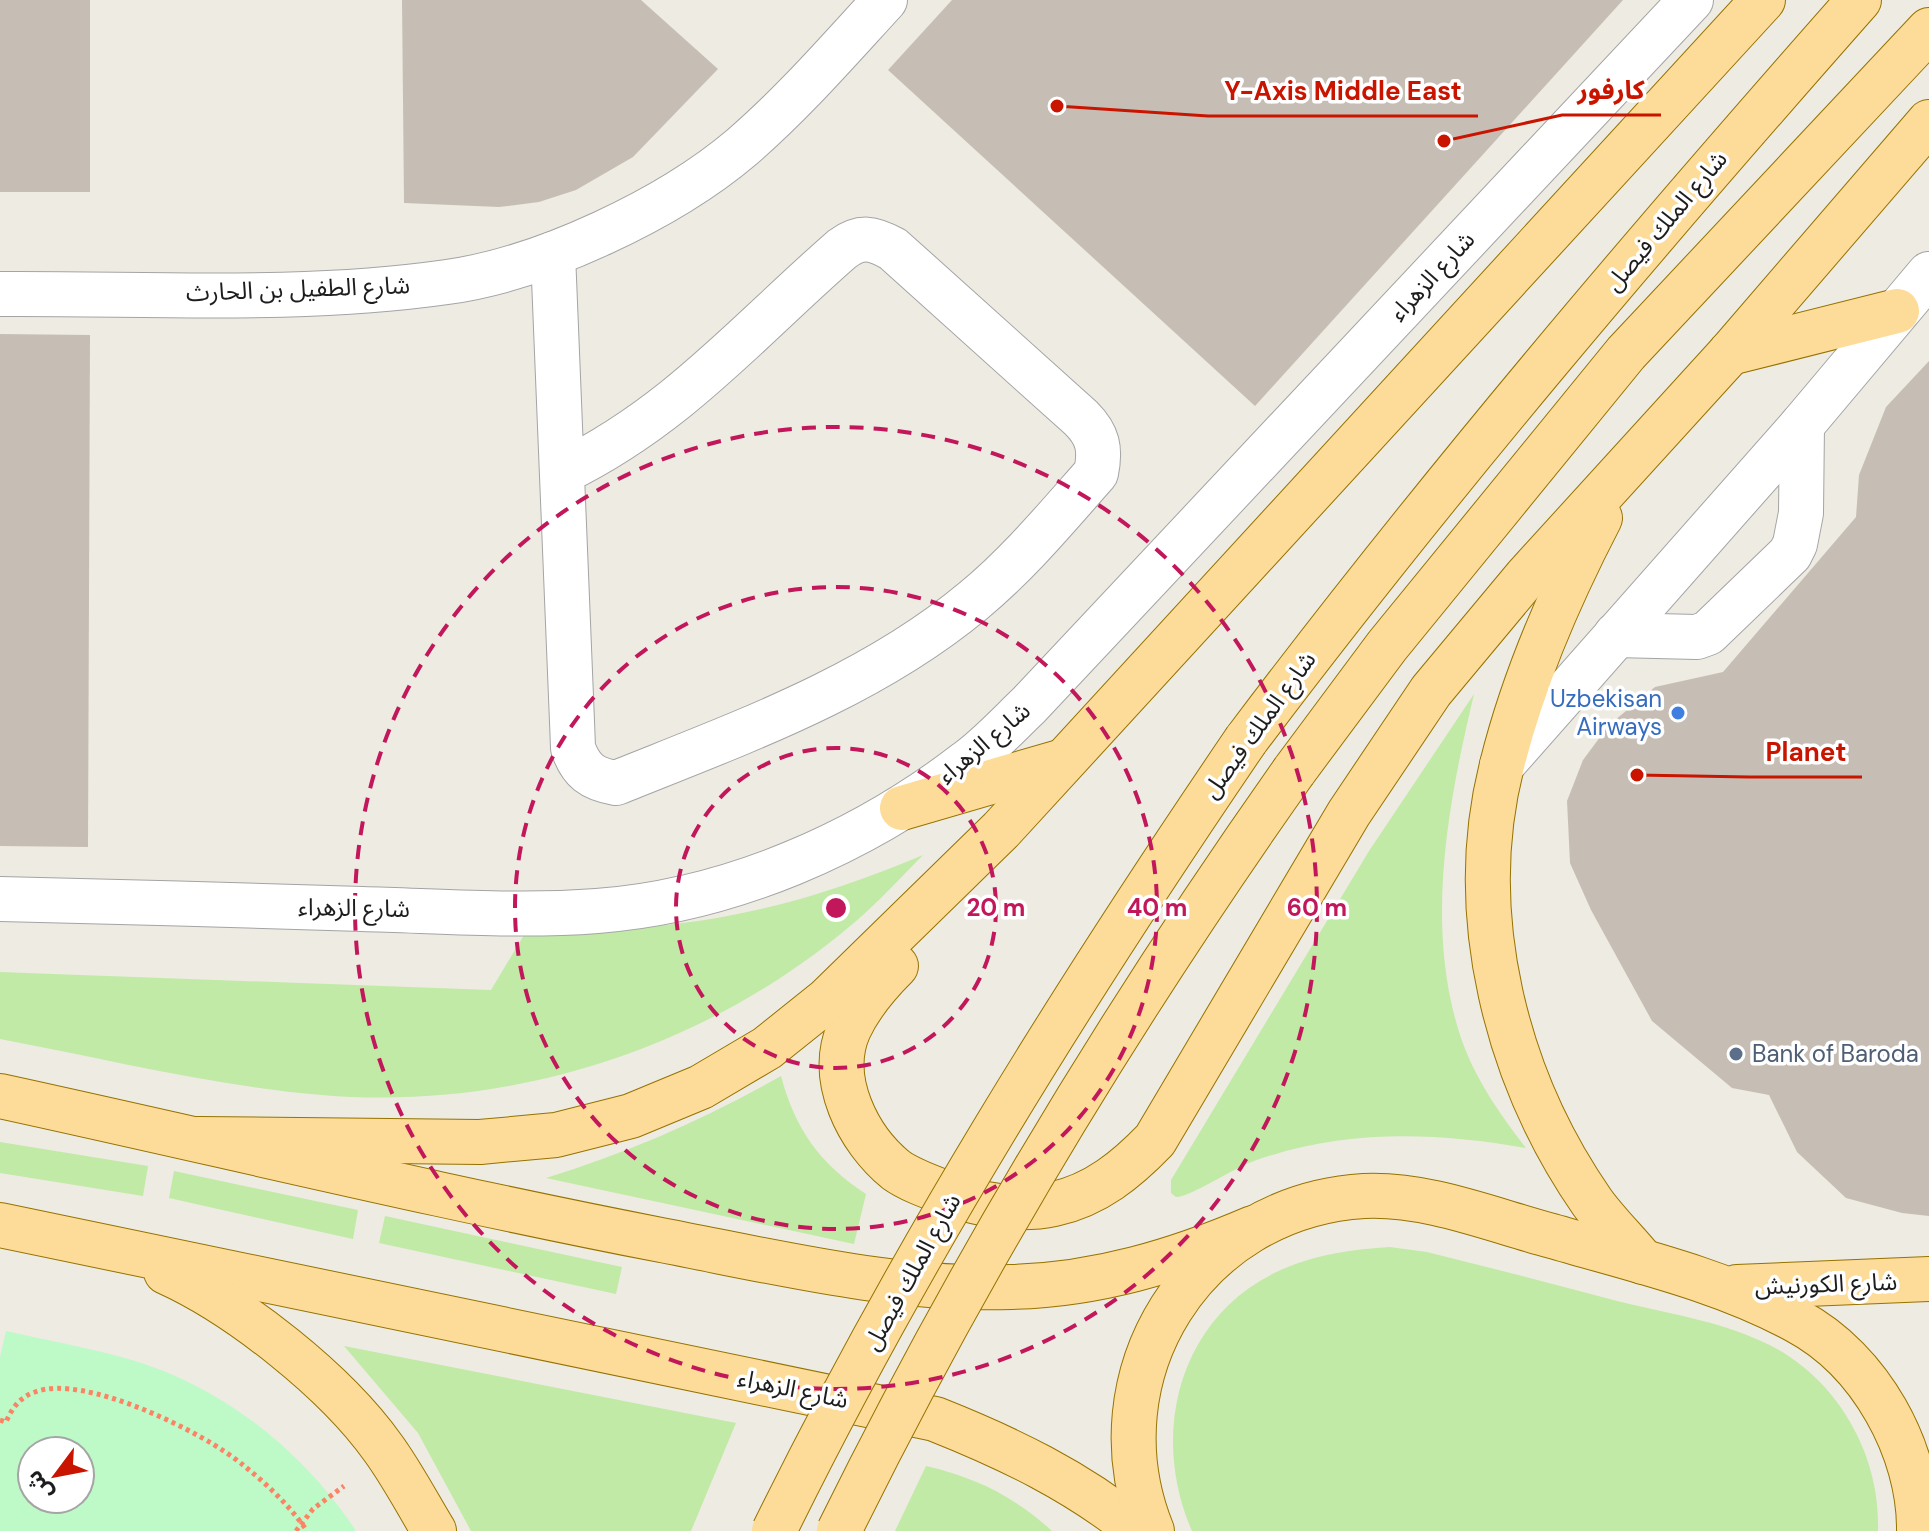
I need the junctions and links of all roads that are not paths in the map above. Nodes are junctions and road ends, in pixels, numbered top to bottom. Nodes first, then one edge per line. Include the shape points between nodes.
1 (885, 0) edge
2 (1691, 0) edge
3 (1763, 0) edge
4 (1859, 0) edge
5 (1929, 30) edge
6 (1929, 122) edge
7 (553, 254) junction
8 (1929, 274) edge
9 (0, 294) edge
10 (1897, 311) junction
11 (1730, 353) junction
12 (1802, 425) junction
13 (1626, 469) junction
14 (562, 472) junction
15 (1616, 635) junction
16 (1063, 761) junction
17 (1502, 765) junction
18 (902, 808) junction
19 (1001, 830) junction
20 (0, 899) edge
21 (0, 1096) edge
22 (198, 1139) junction
23 (0, 1225) edge
24 (1253, 1228) junction
25 (106, 1244) junction
26 (1643, 1262) junction
27 (1929, 1279) edge
28 (1722, 1288) junction
29 (434, 1531) edge
30 (774, 1531) edge
31 (839, 1531) edge
32 (1138, 1531) edge
33 (1152, 1531) edge
34 (1919, 1531) edge

1 - 7 street, شارع الطفيل بن الحارث via 740,148 651,209
2 - 18 street, شارع الزهراء via 1029,705 969,761
3 - 16 main road
4 - 30 main road, شارع الملك فيصل, bridge via 1572,332 1344,610 1246,740 1009,1103 900,1291
5 - 31 main road, bridge via 1626,353 1387,646 1294,771 1068,1109 934,1344
6 - 11 main road
7 - 9 street, شارع الطفيل بن الحارث via 451,282 344,292
7 - 14 street
8 - 10 street
10 - 11 main road
10 - 12 street
11 - 13 main road
12 - 15 street
12 - 15 street via 1800,523 1790,554 1708,633
13 - 17 main road via 1576,564 1535,663
13 - 19 main road via 1478,633 1397,739 1155,1140 1127,1169 1093,1190 1054,1204 1014,1208 974,1203 899,1172 870,1146 850,1111 842,1072 847,1032 866,999 962,902 985,868
14 - 14 street via 573,748 587,774 616,783 851,682 915,645 1027,550 1096,473 1099,458 1098,443 1081,418 893,249 869,238 842,249 700,382 647,422
15 - 17 street
16 - 18 main road
16 - 19 main road
17 - 26 main road via 1490,841 1489,918 1508,1024 1552,1138 1593,1204
18 - 20 street, شارع الزهراء via 776,870 689,897 598,911
19 - 22 main road via 827,1000 767,1048 701,1087 631,1116 556,1135 480,1142
21 - 22 main road
22 - 24 main road via 598,1228 889,1282 951,1287 1060,1283 1137,1269
23 - 25 main road, شارع الزهراء
24 - 26 main road via 1326,1200 1404,1198
24 - 33 main road via 1191,1279 1149,1349 1133,1429 1135,1471
25 - 29 main road via 209,1291 335,1393 382,1447
25 - 32 main road, شارع الزهراء via 935,1419 1057,1474
26 - 28 main road
27 - 28 main road, شارع الكورنيش
28 - 34 main road via 1800,1322 1864,1379 1904,1448 1915,1483

